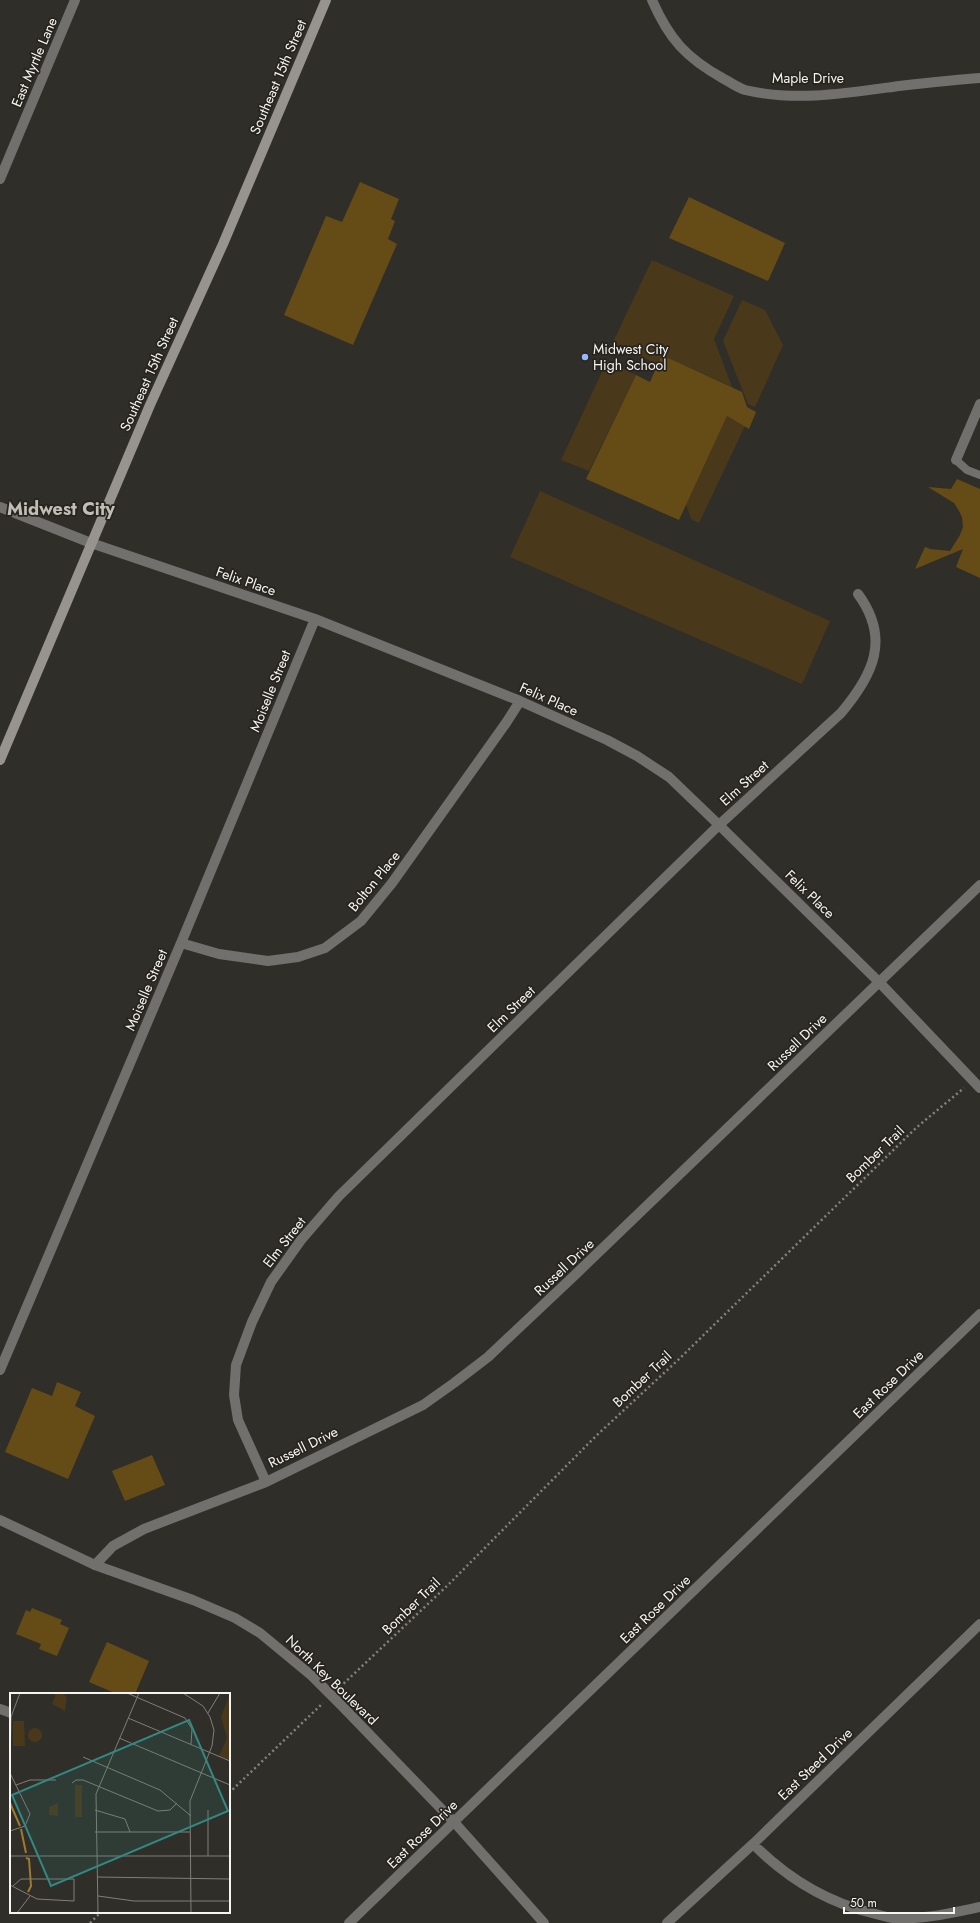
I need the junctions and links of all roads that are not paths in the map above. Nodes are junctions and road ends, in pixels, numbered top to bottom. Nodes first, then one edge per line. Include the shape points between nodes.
1 (75, 0) edge
2 (326, 0) edge
3 (652, 0) edge
4 (980, 78) edge
5 (0, 179) edge
6 (980, 404) edge
7 (956, 460) joint
8 (980, 475) edge
9 (0, 507) edge
10 (91, 543) junction
11 (858, 594) dead end
12 (315, 619) junction
13 (520, 701) junction
14 (0, 760) edge
15 (719, 825) junction
16 (980, 885) edge
17 (181, 943) junction
18 (880, 983) junction
19 (980, 1088) edge
20 (980, 1314) edge
21 (0, 1370) edge
22 (266, 1482) junction
23 (0, 1520) edge
24 (95, 1565) junction
25 (980, 1624) edge
26 (0, 1709) edge
27 (10, 1713) edge
28 (454, 1822) junction
29 (753, 1844) junction
30 (980, 1907) edge
31 (349, 1923) edge
32 (544, 1923) edge
33 (667, 1923) edge

1 - 5 street, East Myrtle Lane
2 - 10 main road, Southeast 15th Street via 223,244
3 - 4 street, Maple Drive via 662,23 685,53 716,75 744,89 784,95 835,94
6 - 7 street
7 - 8 lane via 966,470
9 - 10 street, Felix Place
10 - 12 street, Felix Place
10 - 14 main road, Southeast 15th Street
11 - 15 street, Elm Street via 868,608 876,635 876,647 868,675 841,713
12 - 13 street, Felix Place
12 - 17 street, Moiselle Street
13 - 15 street, Felix Place via 637,756 669,777
13 - 17 street, Bolton Place via 392,883 361,921 325,948 298,957 268,961 219,954
15 - 18 street, Felix Place
15 - 22 street, Elm Street via 339,1196 301,1240 271,1282 236,1365 234,1394 238,1420
16 - 18 street, Russell Drive
17 - 21 street, Moiselle Street
18 - 19 street, Felix Place
18 - 22 street, Russell Drive via 488,1357 423,1405
20 - 28 street, East Rose Drive
22 - 24 street, Russell Drive via 144,1529 112,1546
23 - 24 street, North Key Boulevard
24 - 28 street, North Key Boulevard via 193,1600 235,1618 260,1633 312,1676
25 - 29 street, East Steed Drive
26 - 27 street
28 - 31 street, East Rose Drive
28 - 32 street, North Key Boulevard
29 - 30 street via 766,1857 815,1893 852,1908 892,1918 936,1916
29 - 33 street, East Steed Drive

